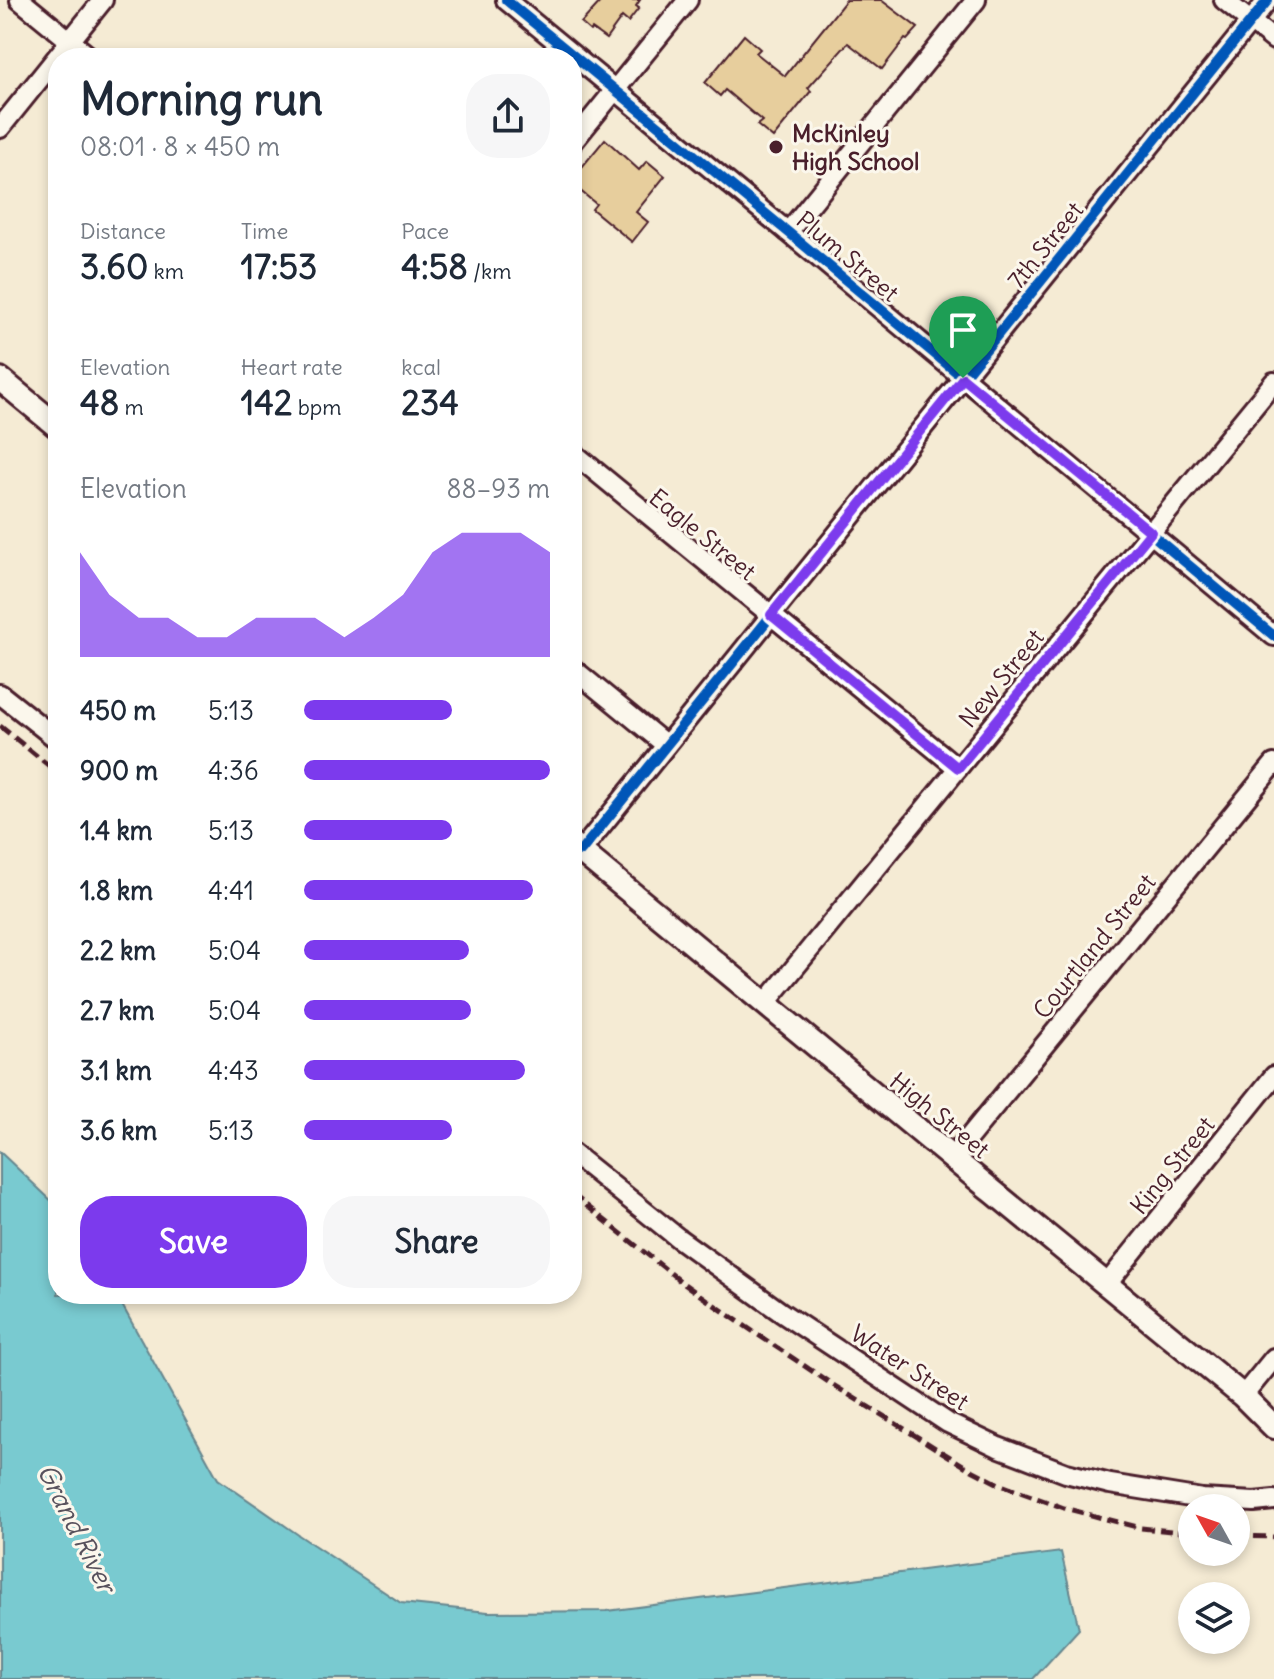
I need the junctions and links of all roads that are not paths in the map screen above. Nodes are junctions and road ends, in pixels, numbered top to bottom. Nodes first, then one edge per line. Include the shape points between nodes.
1 (20, 0) edge
2 (103, 0) edge
3 (506, 0) edge
4 (688, 0) edge
5 (976, 0) edge
6 (1224, 0) edge
7 (1268, 0) edge
8 (1251, 22) junction
9 (1274, 40) edge
10 (70, 41) junction
11 (64, 48) edge
12 (79, 48) edge
13 (564, 48) edge
14 (582, 63) edge
15 (48, 68) edge
16 (615, 90) junction
17 (0, 128) edge
18 (582, 131) edge
19 (788, 232) junction
20 (963, 378) junction
21 (0, 379) edge
22 (1274, 382) edge
23 (48, 419) edge
24 (582, 460) edge
25 (1151, 532) junction
26 (771, 615) junction
27 (1274, 636) edge
28 (582, 676) edge
29 (0, 694) edge
30 (48, 732) edge
31 (666, 745) junction
32 (1274, 764) edge
33 (958, 768) junction
34 (582, 841) edge
35 (582, 853) edge
36 (765, 1004) junction
37 (1274, 1076) edge
38 (952, 1158) junction
39 (582, 1161) edge
40 (1107, 1284) junction
41 (1274, 1358) edge
42 (1243, 1396) junction
43 (1274, 1427) edge
44 (1274, 1500) edge

1 - 10 street
2 - 10 street
3 - 13 street, Plum Street
4 - 16 street
5 - 19 street
6 - 8 street
7 - 8 street, 7th Street
8 - 9 street
8 - 20 street, 7th Street
10 - 11 street
10 - 12 street
14 - 16 street, Plum Street
15 - 17 street
16 - 18 street
16 - 19 street, Plum Street
19 - 20 street, Plum Street
20 - 25 street, Plum Street
20 - 26 street, 7th Street
21 - 23 street
22 - 25 street, New Street
24 - 26 street, Eagle Street
25 - 27 street, Plum Street
25 - 33 street, New Street
26 - 31 street, 7th Street
26 - 33 street, Eagle Street
28 - 31 street
29 - 30 street
31 - 34 street, 7th Street
32 - 38 street, Courtland Street
33 - 36 street, New Street
35 - 36 street, High Street
36 - 38 street, High Street
37 - 40 street, King Street
38 - 40 street, High Street
39 - 44 street, Water Street via 782,1313 948,1423 1066,1473 1110,1484 1202,1499
40 - 42 street, High Street
41 - 42 street
42 - 43 street, High Street

